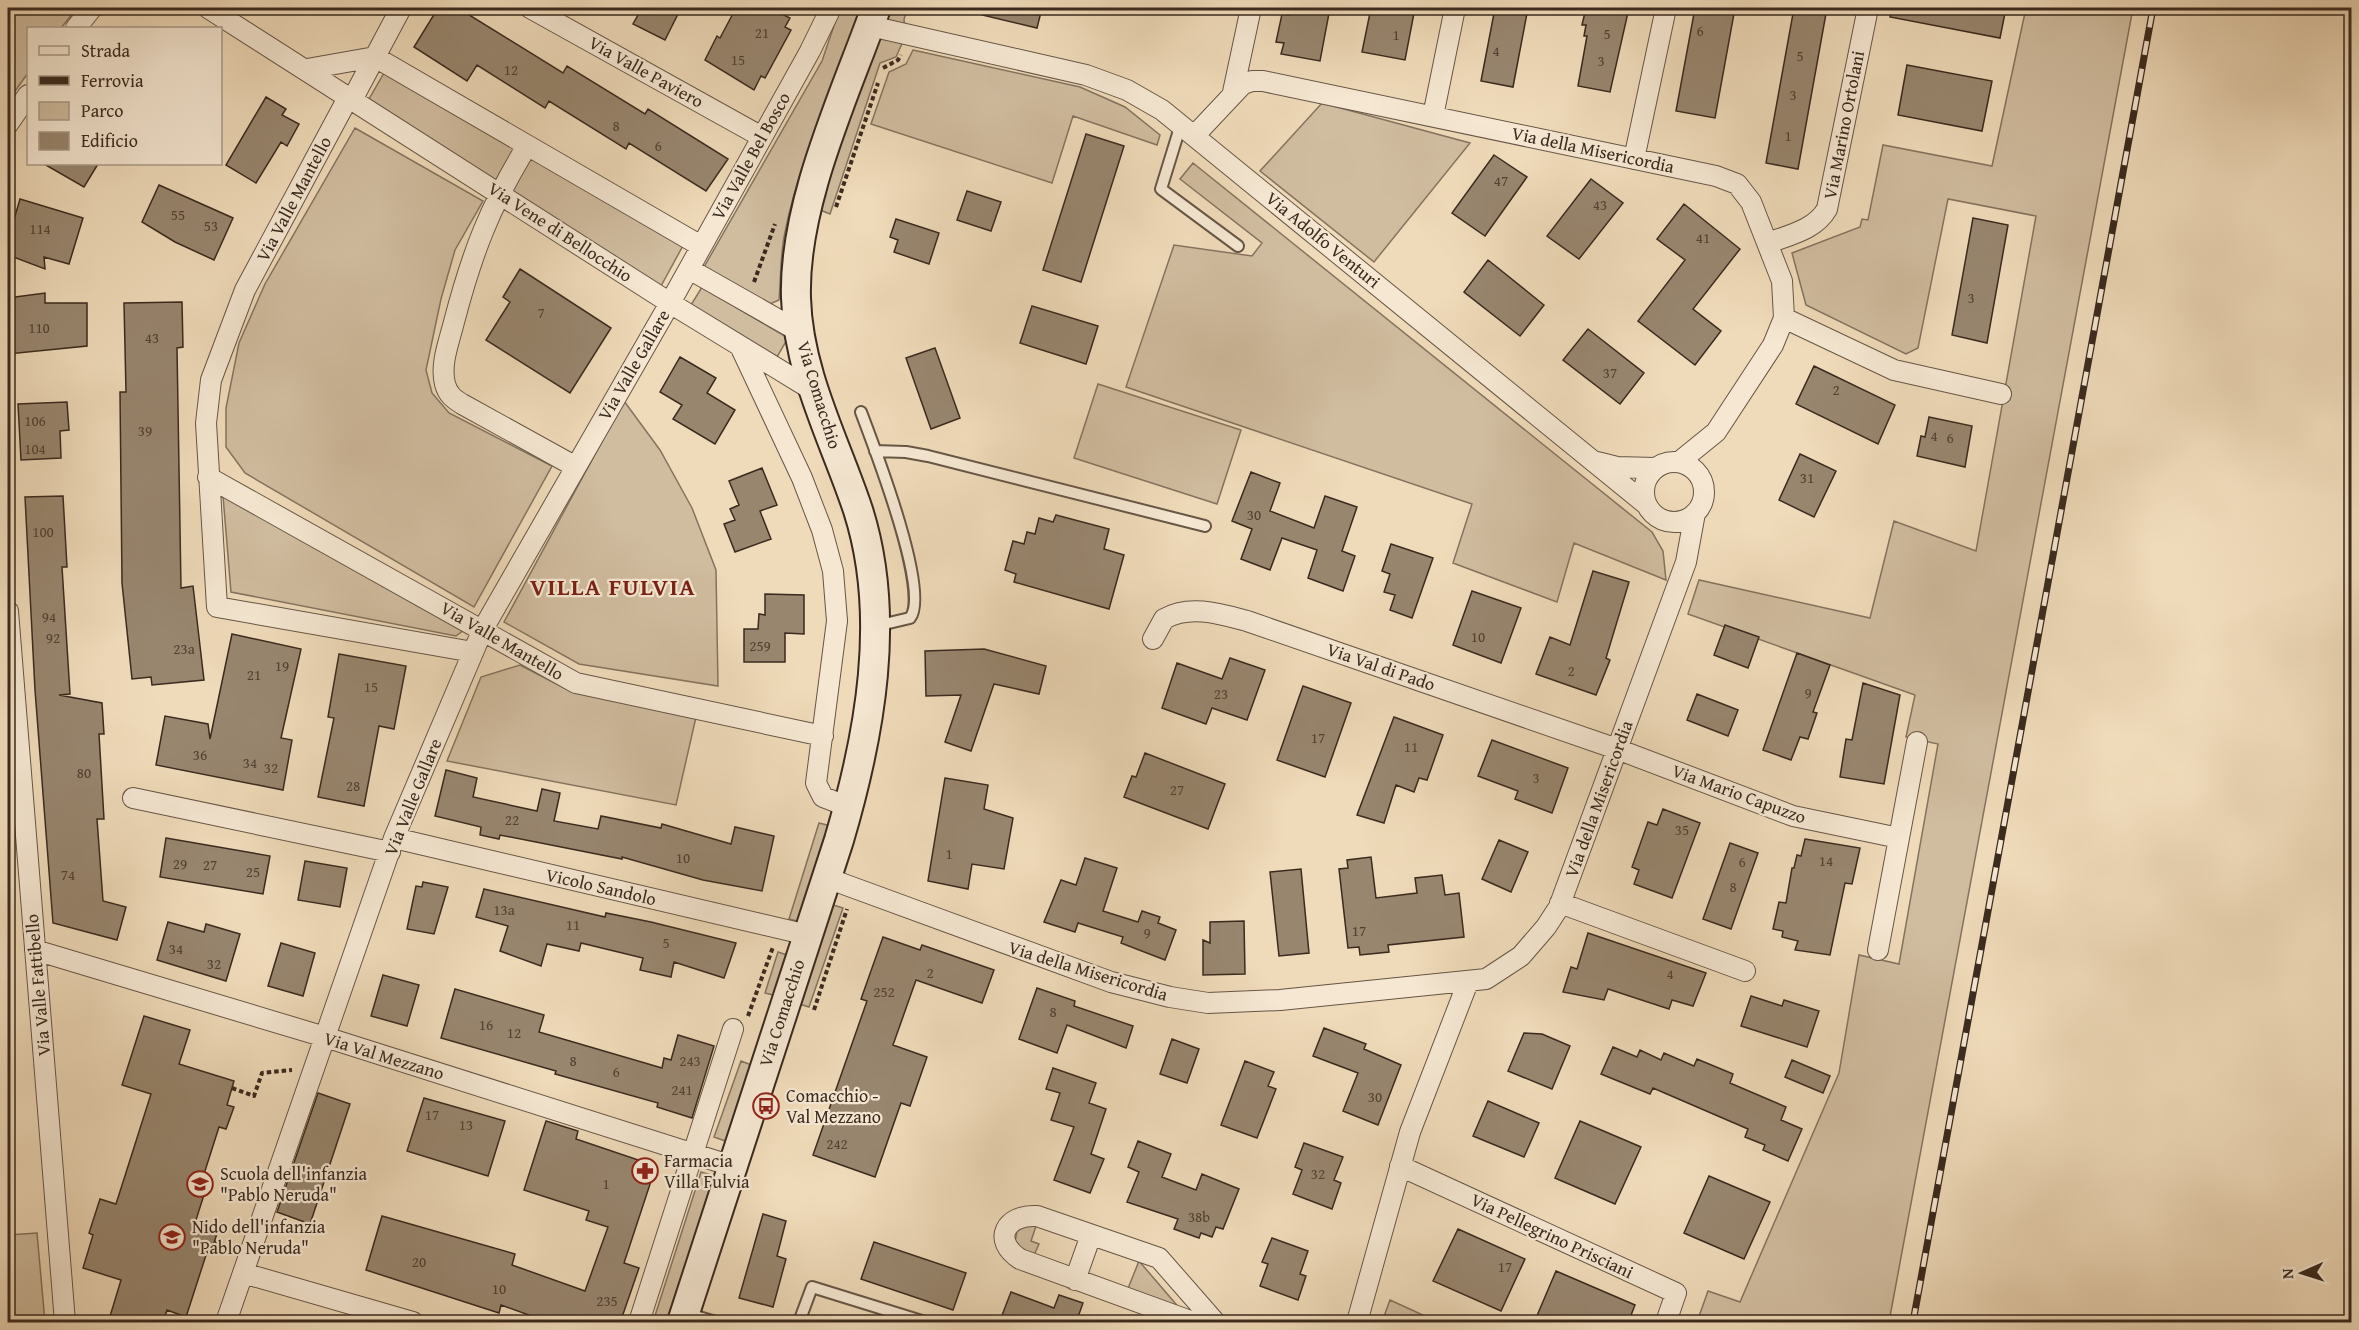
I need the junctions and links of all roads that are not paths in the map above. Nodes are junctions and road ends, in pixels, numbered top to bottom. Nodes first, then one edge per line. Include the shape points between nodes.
1 (92, 8) edge
2 (208, 8) edge
3 (401, 8) edge
4 (530, 8) edge
5 (831, 8) edge
6 (1251, 8) edge
7 (1455, 8) edge
8 (1666, 8) edge
9 (1868, 8) edge
10 (873, 17) edge
11 (77, 27) edge
12 (375, 57) junction
13 (307, 69) junction
14 (1233, 92) junction
15 (27, 96) edge
16 (351, 97) junction
17 (1434, 116) junction
18 (8, 124) edge
19 (1188, 129) junction
20 (762, 137) junction
21 (527, 146) junction
22 (1634, 159) junction
23 (499, 192) junction
24 (1768, 243) junction
25 (701, 246) junction
26 (1238, 246) dead end
27 (689, 269) junction
28 (670, 303) junction
29 (1784, 318) junction
30 (800, 332) junction
31 (740, 346) junction
32 (814, 391) junction
33 (2001, 394) dead end
34 (861, 411) dead end
35 (1716, 432) junction
36 (875, 451) junction
37 (1592, 460) junction
38 (1679, 462) junction
39 (576, 466) junction
40 (1655, 468) junction
41 (208, 477) junction
42 (1704, 487) junction
43 (1647, 506) junction
44 (1695, 513) junction
45 (1665, 521) junction
46 (1205, 526) dead end
47 (1681, 576) junction
48 (8, 612) edge
49 (876, 626) junction
50 (483, 629) junction
51 (1154, 639) dead end
52 (473, 652) junction
53 (823, 736) junction
54 (1917, 742) dead end
55 (1617, 749) junction
56 (133, 798) dead end
57 (849, 807) junction
58 (1899, 838) junction
59 (392, 845) junction
60 (827, 878) junction
61 (1560, 903) junction
62 (795, 932) junction
63 (35, 950) junction
64 (1878, 950) dead end
65 (1745, 971) dead end
66 (1468, 982) junction
67 (740, 1023) road end
68 (326, 1037) junction
69 (695, 1153) junction
70 (732, 1166) junction
71 (1400, 1166) junction
72 (1092, 1235) junction
73 (243, 1273) junction
74 (1075, 1280) junction
75 (683, 1318) edge
76 (925, 1322) edge
77 (65, 1323) edge
78 (226, 1323) edge
79 (413, 1323) edge
80 (639, 1323) edge
81 (716, 1323) edge
82 (798, 1323) edge
83 (1193, 1323) edge
84 (1215, 1323) edge
85 (1357, 1323) edge
86 (1666, 1323) edge

1 - 11 street
2 - 13 street, Via Vene di Bellocchio
3 - 12 street, Via Valle Mantello
4 - 20 street, Via Valle Paviero
5 - 20 street, Via Valle Bel Bosco
6 - 14 street
7 - 17 street
8 - 22 street
9 - 24 street, Via Marino Ortolani via 1827,209 1823,217 1806,229
10 - 19 street, Via Comacchio via 1086,75 1127,90
10 - 30 main road, Via Comacchio via 806,213 797,273
12 - 13 street
12 - 16 street, Via Valle Mantello
12 - 21 street
13 - 16 street, Via Vene di Bellocchio
14 - 17 street, Via della Misericordia via 1252,81 1271,82
14 - 19 street, Via della Misericordia
15 - 18 street
16 - 23 street, Via Vene di Bellocchio
16 - 41 street, Via Valle Mantello via 245,290 222,345 207,400
17 - 22 street, Via della Misericordia
19 - 26 lane via 1161,189
19 - 37 street, Via Adolfo Venturi
20 - 25 street, Via Valle Bel Bosco
21 - 23 street
21 - 25 street
22 - 24 street, Via della Misericordia via 1737,184 1751,202
23 - 28 street, Via Vene di Bellocchio
23 - 39 street via 470,262 443,368 445,386 450,397
24 - 29 street, Via della Misericordia via 1782,281
25 - 27 street, Via Valle Bel Bosco
27 - 28 street, Via Valle Bel Bosco
27 - 30 street
28 - 31 street, Via Vene di Bellocchio
28 - 39 street, Via Valle Gallare
29 - 33 street via 1894,370
29 - 35 street, Via della Misericordia via 1773,345
30 - 32 main road, Via Comacchio
31 - 32 street, Via Vene di Bellocchio
31 - 53 street via 801,478 833,571 837,621
32 - 49 main road, Via Comacchio via 864,534 874,580
34 - 36 lane, Via Comacchio
35 - 38 street, Via della Misericordia
35 - 42 street, Via della Misericordia
36 - 46 lane via 928,456
36 - 49 lane, Via Comacchio via 902,533 915,604 910,618
37 - 40 street, Via Adolfo Venturi via 1617,467
37 - 43 street, Via Adolfo Venturi
38 - 40 street, Via della Misericordia
38 - 42 street via 1698,473
39 - 50 street, Via Valle Gallare
40 - 43 street via 1644,484
41 - 50 street, Via Valle Mantello
41 - 52 street, Via Valle Mantello via 217,607
42 - 44 street, Via della Misericordia via 1703,501
43 - 45 street, Via della Misericordia
44 - 45 street via 1684,521
44 - 47 street, Via della Misericordia
45 - 47 street, Via della Misericordia via 1677,545
47 - 55 street, Via della Misericordia
48 - 63 street, Via Valle Fattibello
49 - 57 main road, Via Comacchio via 864,727
50 - 52 street, Via Valle Gallare
50 - 53 street, Via Valle Mantello via 576,683
51 - 55 street, Via Val di Pado via 1164,619 1171,615 1222,615
52 - 59 street, Via Valle Gallare
53 - 57 street via 816,783 819,793
54 - 58 street
55 - 58 street, Via Mario Capuzzo via 1793,816
55 - 61 street, Via della Misericordia
56 - 59 street, Vicolo Sandolo
57 - 60 main road, Via Comacchio
58 - 64 street
59 - 62 street, Vicolo Sandolo
59 - 68 street, Via Valle Gallare
60 - 62 main road, Via Comacchio
60 - 66 street, Via della Misericordia via 1049,961 1180,999 1209,1003 1280,1000
61 - 65 street
61 - 66 street, Via della Misericordia via 1537,939 1512,964 1486,979
62 - 70 main road, Via Comacchio
63 - 68 street, Via Val Mezzano
63 - 77 street, Via Valle Fattibello
66 - 71 street
67 - 69 street
68 - 69 street, Via Val Mezzano
68 - 73 street, Via Valle Gallare
69 - 70 street, Via Val Mezzano
69 - 80 street
70 - 75 main road, Via Comacchio
71 - 85 street
71 - 86 street, Via Pellegrino Prisciani via 1676,1293
72 - 74 street
72 - 74 street via 1037,1216 1014,1219 1006,1229 1004,1243 1010,1253
72 - 84 street via 1159,1258
73 - 78 street, Via Valle Gallare
73 - 79 street
74 - 83 street
75 - 81 lane
76 - 82 lane via 812,1287

